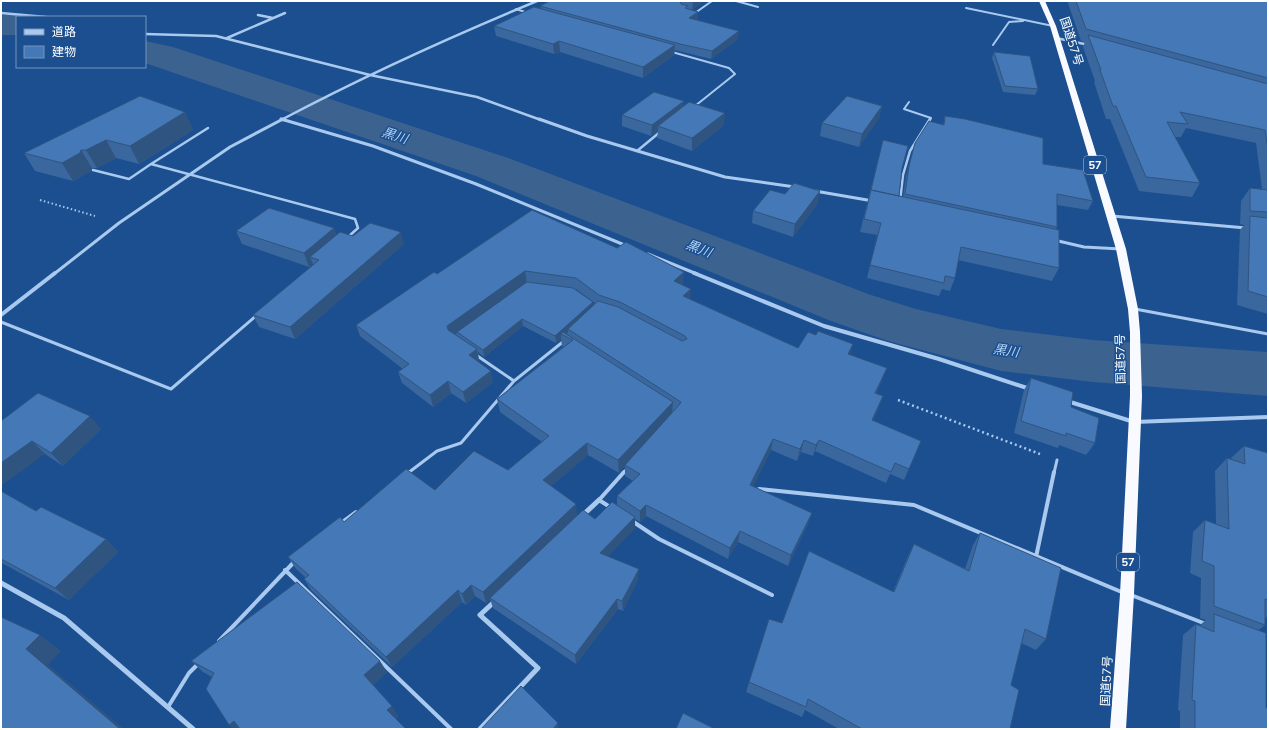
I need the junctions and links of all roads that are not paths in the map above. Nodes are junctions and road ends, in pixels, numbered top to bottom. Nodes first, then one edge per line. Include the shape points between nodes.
1 (538, 1) edge
2 (712, 1) edge
3 (736, 1) edge
4 (1042, 1) edge
5 (758, 6) dead end
6 (966, 8) dead end
7 (516, 9) junction
8 (689, 12) edge
9 (1, 13) edge
10 (285, 13) dead end
11 (531, 14) edge
12 (258, 15) dead end
13 (35, 16) edge
14 (273, 18) junction
15 (1026, 21) junction
16 (1053, 26) junction
17 (146, 34) edge
18 (226, 38) junction
19 (1056, 38) junction
20 (993, 45) dead end
21 (1096, 47) edge
22 (668, 51) edge
23 (370, 75) junction
24 (908, 102) dead end
25 (692, 108) edge
26 (281, 119) junction
27 (208, 128) dead end
28 (661, 132) edge
29 (637, 151) junction
30 (151, 164) junction
31 (93, 170) dead end
32 (189, 174) junction
33 (798, 188) edge
34 (813, 190) edge
35 (878, 202) edge
36 (899, 206) edge
37 (1111, 216) junction
38 (1252, 228) edge
39 (346, 238) edge
40 (1046, 238) edge
41 (631, 247) edge
42 (1121, 249) junction
43 (646, 253) edge
44 (1133, 309) junction
45 (262, 311) edge
46 (1, 315) edge
47 (1, 322) edge
48 (1268, 334) edge
49 (570, 335) edge
50 (564, 341) junction
51 (571, 345) edge
52 (471, 352) edge
53 (514, 381) junction
54 (1036, 391) edge
55 (1059, 398) edge
56 (1268, 417) edge
57 (1134, 422) junction
58 (1057, 460) road end
59 (630, 465) edge
60 (404, 477) edge
61 (759, 489) edge
62 (599, 500) junction
63 (612, 508) edge
64 (361, 509) edge
65 (626, 517) edge
66 (576, 522) edge
67 (337, 526) edge
68 (1036, 557) junction
69 (297, 560) edge
70 (286, 570) junction
71 (1, 583) edge
72 (1127, 594) junction
73 (772, 595) dead end
74 (497, 599) edge
75 (1208, 624) dead end
76 (216, 644) edge
77 (200, 661) edge
78 (167, 708) junction
79 (193, 729) edge
80 (451, 729) edge
81 (480, 729) edge
82 (1118, 729) edge

1 - 7 street
2 - 8 lane via 696,13
3 - 5 lane
4 - 16 highway, 国道57号 / 57
6 - 15 lane
7 - 11 lane
7 - 23 street
9 - 13 street
10 - 14 street
12 - 14 street
14 - 18 street
15 - 16 lane
15 - 20 lane via 1009,22
16 - 19 highway, 国道57号 / 57
17 - 18 street
18 - 23 street
19 - 21 street
19 - 37 highway, 国道57号 / 57
22 - 25 lane via 729,68 735,74
23 - 26 street
23 - 29 street via 477,97
24 - 36 lane via 904,109 931,118 910,152 903,175
26 - 32 street via 230,147
26 - 41 street via 374,146
27 - 30 lane
28 - 29 lane
29 - 33 street via 725,177
30 - 31 lane via 129,179
30 - 32 lane
32 - 39 lane via 355,219 358,228
32 - 46 street via 119,223
34 - 35 street
37 - 38 street
37 - 42 highway, 国道57号 / 57
40 - 42 street via 1084,247
42 - 44 highway, 国道57号 / 57
43 - 54 street via 824,326 939,359
44 - 48 lane
44 - 57 highway, 国道57号 / 57 via 1136,396
45 - 47 lane via 171,389
49 - 50 lane
50 - 51 lane
50 - 53 lane
52 - 53 lane
53 - 60 lane via 461,443 436,451
55 - 57 street
56 - 57 street
57 - 72 highway, 国道57号 / 57
58 - 68 lane
59 - 62 lane
61 - 68 lane via 914,505
62 - 63 lane
62 - 66 street
64 - 67 lane
65 - 73 lane via 659,540
68 - 72 lane
69 - 70 lane
70 - 76 lane
70 - 80 lane
71 - 78 street via 64,618
72 - 75 lane
72 - 82 highway, 国道57号 / 57
74 - 81 street via 480,615 538,668
77 - 78 lane via 189,673
78 - 79 street

